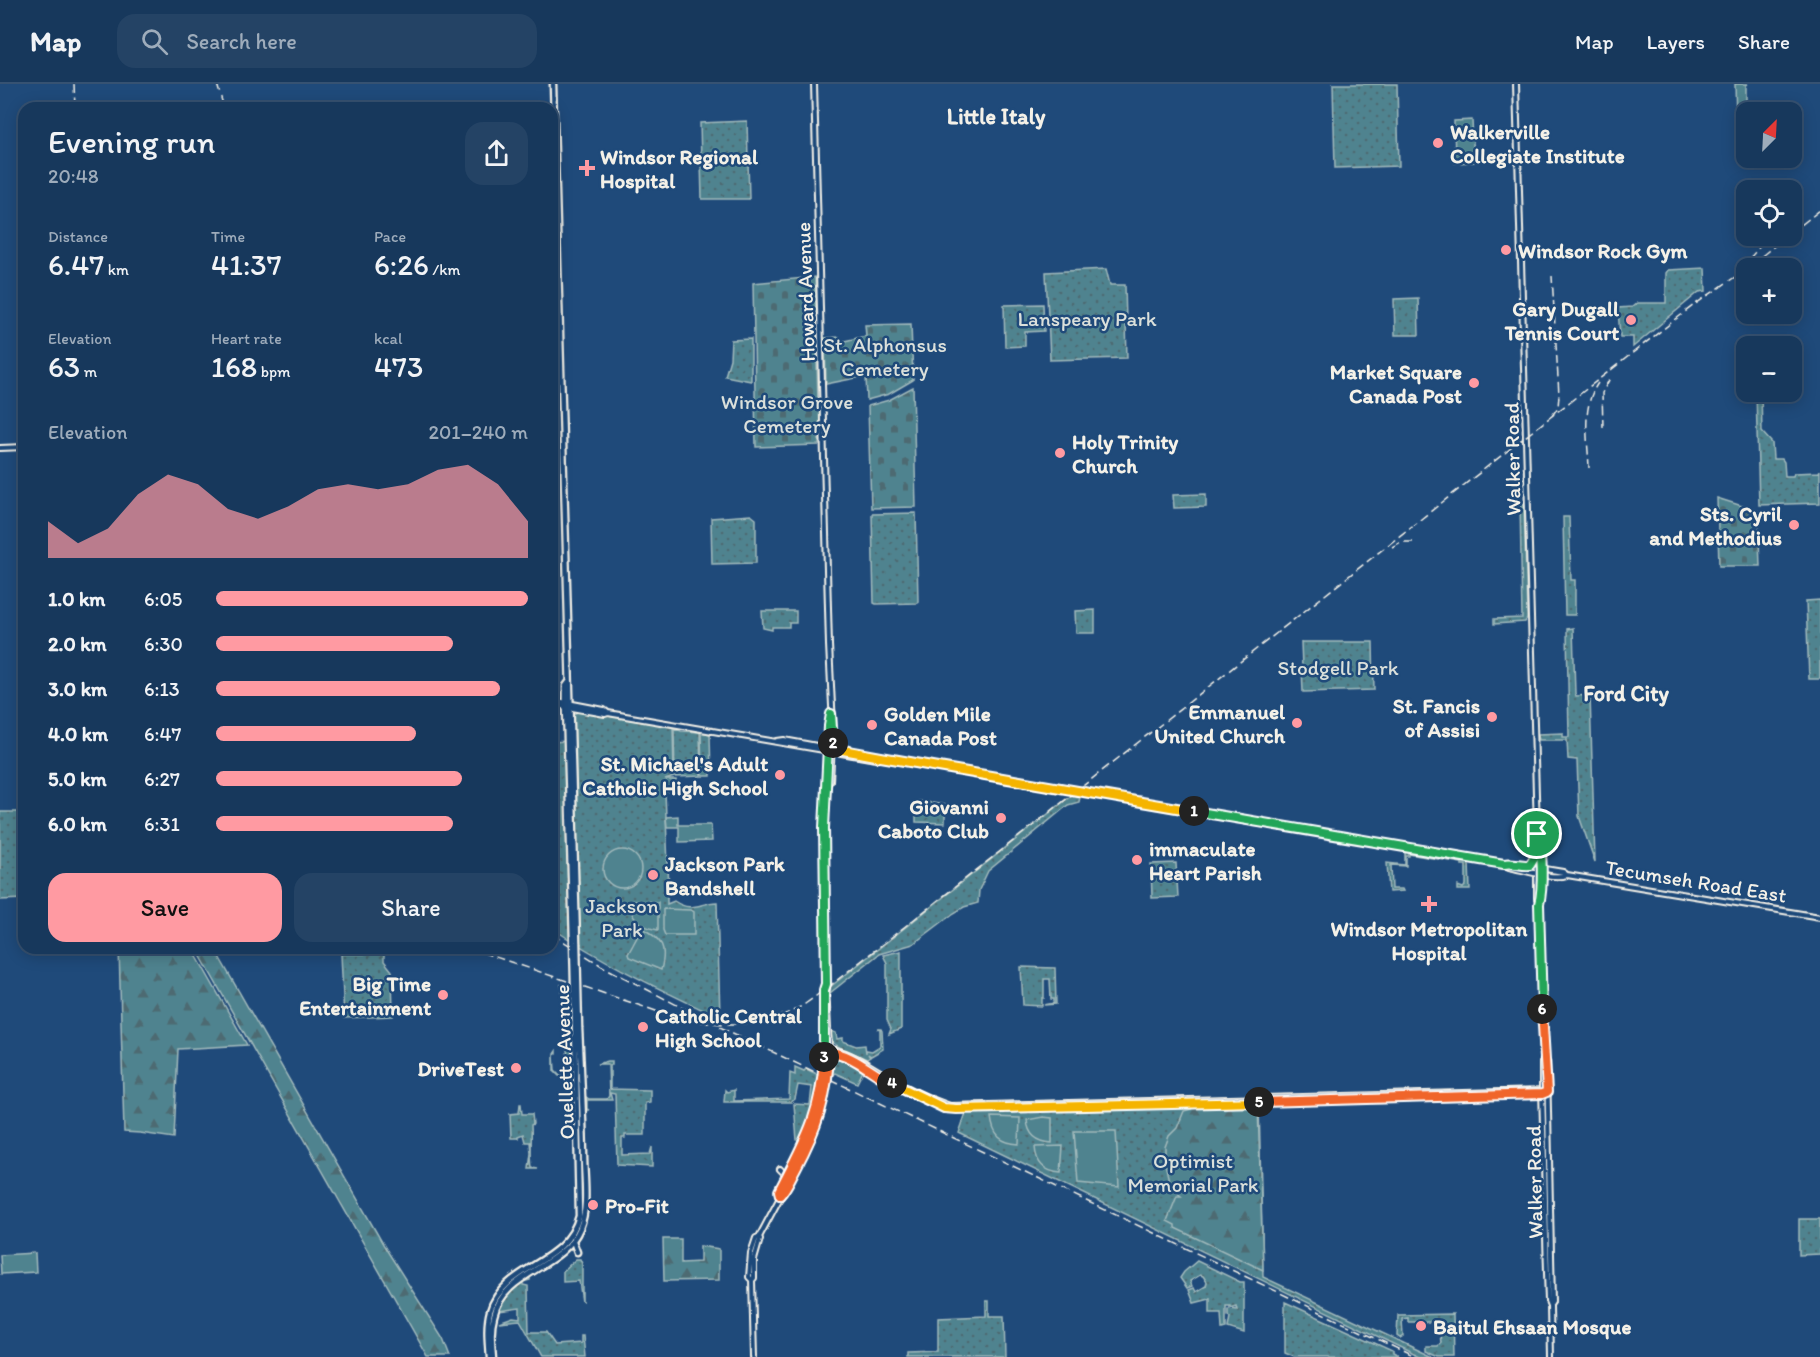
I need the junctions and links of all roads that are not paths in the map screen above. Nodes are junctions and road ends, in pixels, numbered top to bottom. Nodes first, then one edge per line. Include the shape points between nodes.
1 (553, 84) edge
2 (814, 84) edge
3 (1516, 84) edge
4 (553, 102) edge
5 (558, 283) edge
6 (18, 447) edge
7 (0, 448) edge
8 (558, 703) edge
9 (569, 705) junction
10 (830, 750) junction
11 (1537, 834) junction
12 (1536, 855) junction
13 (1525, 868) junction
14 (1539, 871) junction
15 (1550, 875) junction
16 (1567, 875) junction
17 (1539, 884) junction
18 (1820, 917) edge
19 (577, 1028) junction
20 (826, 1050) junction
21 (1544, 1059) junction
22 (1542, 1092) junction
23 (1547, 1092) junction
24 (780, 1169) dead end
25 (787, 1176) junction
26 (780, 1195) junction
27 (573, 1241) junction
28 (577, 1252) dead end
29 (501, 1294) junction
30 (1550, 1306) junction
31 (491, 1357) edge
32 (754, 1357) edge
33 (1551, 1357) edge

1 - 4 main road, Ouellette Avenue
2 - 10 main road, Howard Avenue
3 - 11 main road, Walker Road
5 - 9 main road, Ouellette Avenue
6 - 7 main road
8 - 9 main road, Tecumseh Road East
9 - 10 main road, Tecumseh Road East
9 - 19 main road, Ouellette Avenue, bridge
10 - 13 main road, Tecumseh Road East
10 - 20 main road, Howard Avenue via 824,828
11 - 12 main road, Walker Road
11 - 14 main road, Walker Road
12 - 13 main road
12 - 14 main road, Walker Road
13 - 14 main road, Tecumseh Road East
13 - 17 main road
14 - 15 main road, Tecumseh Road East
14 - 16 main road, Tecumseh Road East
14 - 17 main road, Walker Road
15 - 16 main road, Tecumseh Road East
15 - 17 main road
16 - 18 main road, Tecumseh Road East
17 - 21 main road, Walker Road
19 - 27 main road, Ouellette Avenue via 584,1211
19 - 29 main road, Ouellette Avenue via 578,1220 565,1244 515,1277
20 - 22 main road via 854,1056 950,1107
20 - 25 main road, Howard Avenue via 814,1118
20 - 26 main road, Howard Avenue via 827,1083 819,1119
21 - 22 main road, Walker Road
21 - 23 main road, Walker Road
22 - 23 main road
22 - 30 main road, Walker Road
23 - 30 main road, Walker Road
24 - 25 main road
25 - 26 main road, Howard Avenue
26 - 32 main road, Howard Avenue via 759,1237 755,1255
27 - 28 main road
27 - 29 main road, Ouellette Avenue
29 - 31 main road via 492,1325
30 - 33 main road, Walker Road

